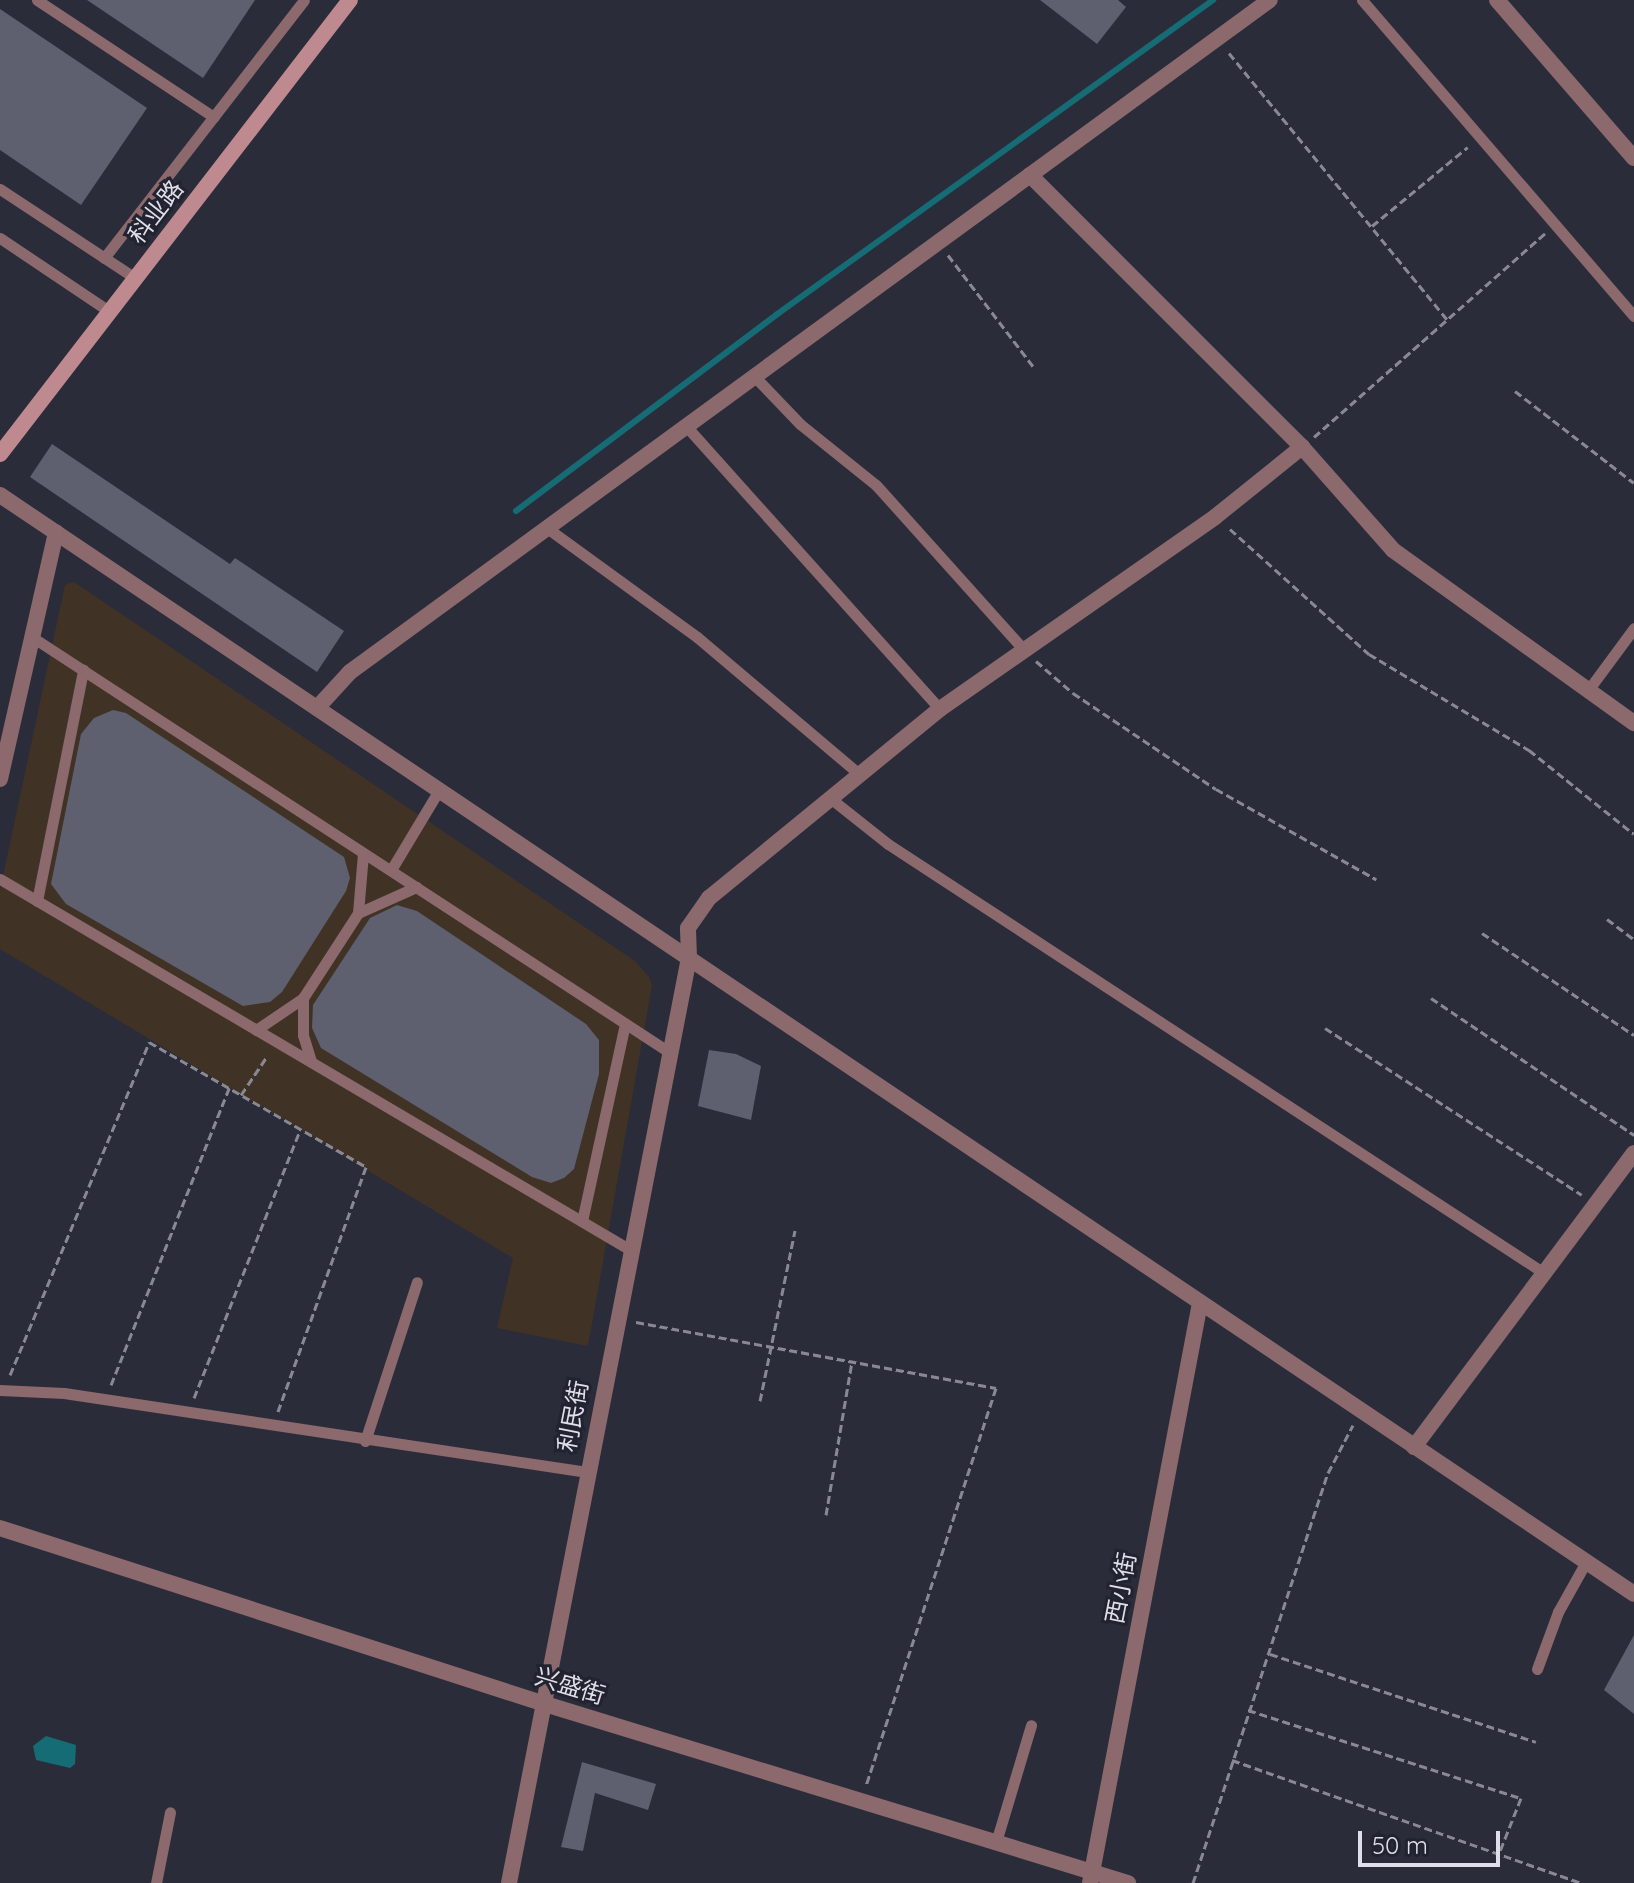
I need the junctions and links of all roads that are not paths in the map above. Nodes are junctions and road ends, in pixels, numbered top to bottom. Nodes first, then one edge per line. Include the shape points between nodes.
1 (37, 0) edge
2 (304, 0) edge
3 (350, 0) edge
4 (1270, 0) edge
5 (1362, 0) edge
6 (1497, 0) edge
7 (214, 117) junction
8 (1634, 158) edge
9 (1030, 175) junction
10 (0, 189) edge
11 (0, 238) edge
12 (104, 258) junction
13 (135, 278) junction
14 (110, 312) junction
15 (1634, 316) edge
16 (754, 376) junction
17 (686, 426) junction
18 (1302, 447) junction
19 (0, 454) edge
20 (0, 495) edge
21 (547, 528) junction
22 (56, 532) junction
23 (1634, 628) edge
24 (32, 637) junction
25 (1024, 650) junction
26 (83, 670) junction
27 (1589, 689) junction
28 (317, 708) junction
29 (940, 709) junction
30 (7, 720) edge
31 (1634, 723) edge
32 (859, 774) junction
33 (0, 779) edge
34 (439, 790) junction
35 (830, 798) junction
36 (363, 853) junction
37 (391, 870) junction
38 (0, 879) edge
39 (416, 887) junction
40 (37, 901) junction
41 (358, 913) junction
42 (689, 958) junction
43 (303, 998) junction
44 (625, 1024) junction
45 (256, 1030) junction
46 (669, 1052) junction
47 (311, 1062) junction
48 (1634, 1153) edge
49 (582, 1221) junction
50 (629, 1249) junction
51 (1544, 1273) junction
52 (417, 1282) dead end
53 (1200, 1303) junction
54 (2, 1390) edge
55 (365, 1441) junction
56 (1414, 1447) junction
57 (587, 1472) junction
58 (0, 1528) edge
59 (1586, 1562) junction
60 (1634, 1594) edge
61 (1537, 1669) dead end
62 (545, 1704) junction
63 (1031, 1725) dead end
64 (170, 1812) dead end
65 (996, 1842) junction
66 (1091, 1877) edge
67 (156, 1883) edge
68 (509, 1883) edge
69 (1128, 1883) edge

1 - 7 lane
2 - 7 lane
3 - 13 street, 科业路
4 - 9 street
5 - 15 lane
6 - 8 street
7 - 12 lane
9 - 16 street
9 - 18 street
10 - 12 lane
11 - 14 lane
12 - 13 lane
13 - 14 street, 科业路
14 - 19 street, 科业路
16 - 17 street
16 - 25 lane via 800,424 876,485
17 - 21 street
17 - 29 lane
18 - 25 street, 利民街 via 1215,517
18 - 27 street via 1393,550
20 - 22 street
21 - 28 street via 350,672
21 - 32 lane via 697,637
22 - 24 street
22 - 28 street
23 - 27 lane
24 - 26 lane
24 - 30 street
25 - 29 street, 利民街
26 - 36 lane
26 - 40 lane
27 - 31 street
28 - 34 street
29 - 32 street, 利民街
30 - 33 street
32 - 35 street, 利民街
34 - 37 lane
34 - 42 street
35 - 42 street, 利民街 via 709,898 688,928
35 - 51 lane via 888,844
36 - 37 lane
36 - 41 lane
37 - 39 lane
38 - 40 lane
39 - 41 lane
39 - 44 lane
40 - 45 lane
41 - 43 lane
42 - 46 street, 利民街
42 - 53 street
43 - 45 lane
43 - 47 lane via 303,1035
44 - 46 lane
44 - 49 lane
45 - 47 lane
46 - 50 street, 利民街
47 - 49 lane
48 - 51 street
49 - 50 lane
50 - 57 street, 利民街
51 - 56 street
52 - 55 lane
53 - 56 street
53 - 66 street, 西小街
54 - 55 lane via 105,1400
55 - 57 lane
56 - 59 street
57 - 62 street, 利民街
58 - 62 street, 兴盛街
59 - 60 street
59 - 61 lane via 1558,1612
62 - 65 street, 兴盛街
62 - 68 street, 利民街
63 - 65 lane
64 - 67 lane
65 - 66 street, 兴盛街
66 - 69 street, 兴盛街

